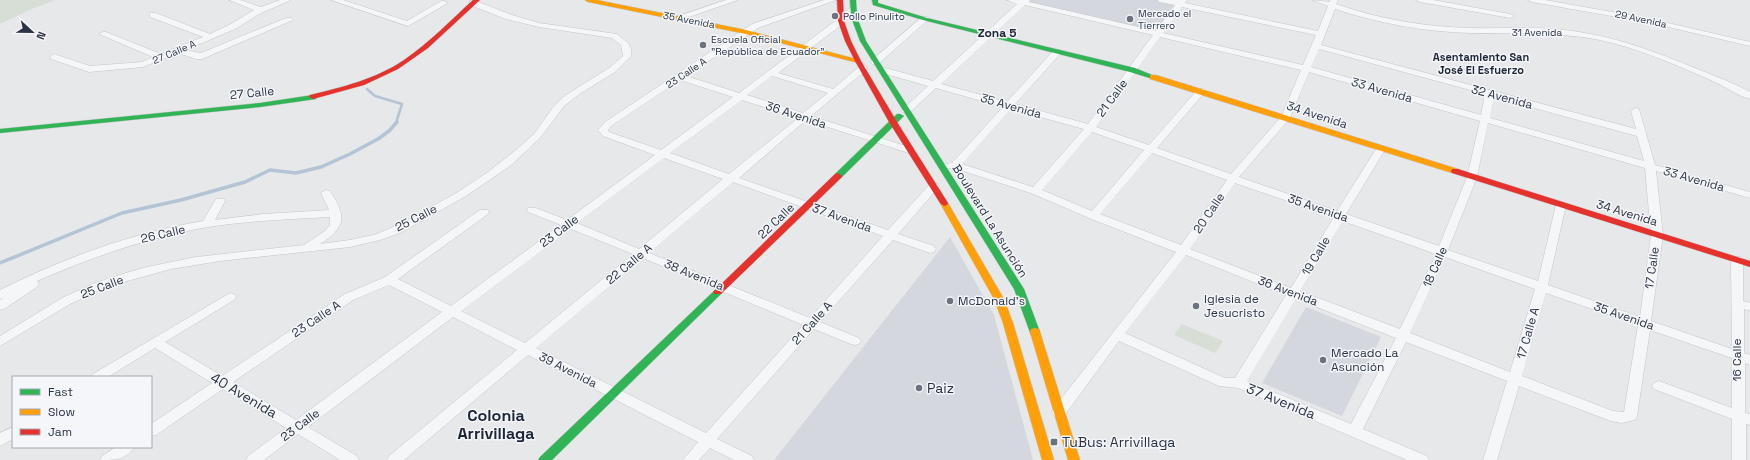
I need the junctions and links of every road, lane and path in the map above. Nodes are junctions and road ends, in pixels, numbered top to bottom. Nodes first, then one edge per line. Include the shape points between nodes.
1 (233, 0) edge
2 (287, 0) edge
3 (335, 0) edge
4 (433, 0) edge
5 (464, 0) edge
6 (588, 0) edge
7 (734, 0) edge
8 (832, 0) edge
9 (840, 0) edge
10 (864, 0) edge
11 (1011, 0) edge
12 (1162, 0) edge
13 (1316, 0) edge
14 (1420, 0) edge
15 (1532, 0) edge
16 (473, 1) edge
17 (1024, 1) edge
18 (1548, 1) edge
19 (875, 2) edge
20 (1181, 2) edge
21 (1333, 2) edge
22 (853, 5) edge
23 (261, 10) junction
24 (153, 15) dead end
25 (1510, 16) dead end
26 (677, 18) junction
27 (925, 19) junction
28 (289, 20) dead end
29 (841, 21) junction
30 (439, 22) dead end
31 (746, 32) junction
32 (103, 34) dead end
33 (989, 34) junction
34 (1158, 34) junction
35 (1322, 34) junction
36 (210, 36) junction
37 (418, 40) dead end
38 (1750, 44) edge
39 (1316, 46) junction
40 (806, 47) junction
41 (178, 50) junction
42 (1057, 52) junction
43 (54, 56) dead end
44 (161, 57) junction
45 (875, 62) junction
46 (861, 64) junction
47 (1306, 68) junction
48 (882, 70) junction
49 (1132, 70) junction
50 (770, 73) junction
51 (680, 77) junction
52 (935, 85) junction
53 (1201, 91) junction
54 (835, 92) junction
55 (1490, 94) junction
56 (740, 96) junction
57 (1750, 96) edge
58 (1009, 105) junction
59 (906, 111) junction
60 (1636, 111) dead end
61 (805, 117) junction
62 (1285, 118) junction
63 (1484, 120) junction
64 (893, 122) junction
65 (0, 124) edge
66 (1090, 128) junction
67 (0, 131) edge
68 (1642, 134) junction
69 (876, 140) junction
70 (1381, 148) junction
71 (1151, 150) junction
72 (912, 151) junction
73 (662, 154) junction
74 (955, 165) junction
75 (1650, 166) junction
76 (942, 167) junction
77 (1472, 177) junction
78 (1232, 178) junction
79 (731, 179) junction
80 (934, 186) junction
81 (1035, 191) junction
82 (326, 194) dead end
83 (1750, 195) edge
84 (220, 201) dead end
85 (1561, 204) junction
86 (808, 206) junction
87 (532, 210) dead end
88 (484, 212) dead end
89 (336, 214) junction
90 (1093, 216) junction
91 (1340, 216) junction
92 (206, 224) junction
93 (569, 224) junction
94 (890, 235) junction
95 (1657, 235) junction
96 (305, 247) junction
97 (930, 249) dead end
98 (1183, 251) junction
99 (1442, 252) junction
100 (642, 253) junction
101 (1737, 260) junction
102 (1750, 264) edge
103 (49, 271) junction
104 (388, 280) junction
105 (724, 287) junction
106 (1542, 287) junction
107 (1294, 293) junction
108 (0, 295) edge
109 (230, 297) dead end
110 (1737, 303) junction
111 (0, 306) edge
112 (1750, 307) edge
113 (452, 312) junction
114 (1645, 323) junction
115 (812, 324) junction
116 (1117, 335) junction
117 (1403, 336) junction
118 (0, 342) edge
119 (855, 342) dead end
120 (156, 343) junction
121 (527, 349) junction
122 (1737, 356) junction
123 (1750, 360) edge
124 (100, 376) edge
125 (1515, 379) junction
126 (222, 382) junction
127 (1239, 383) junction
128 (1659, 386) dead end
129 (614, 393) junction
130 (1059, 412) junction
131 (1744, 417) edge
132 (1621, 418) joint
133 (297, 427) junction
134 (152, 429) edge
135 (1355, 431) junction
136 (12, 433) edge
137 (0, 440) edge
138 (708, 440) junction
139 (125, 448) edge
140 (107, 460) edge
141 (253, 460) edge
142 (352, 460) edge
143 (394, 460) edge
144 (544, 460) edge
145 (690, 460) edge
146 (747, 460) edge
147 (1048, 460) edge
148 (1074, 460) edge
149 (1422, 460) edge
150 (1490, 460) edge
151 (1739, 460) edge

1 - 23 street
2 - 23 street, 27 Calle A
3 - 4 street via 408,24 444,3
5 - 30 main road
6 - 26 main road, 35 Avenida
7 - 26 street
8 - 31 street, 23 Calle A via 754,26
9 - 29 main road
10 - 22 main road, 23 Calle
11 - 17 street, 33 Avenida
12 - 20 street
13 - 21 street, 31 Avenida
14 - 25 street
15 - 18 street, 29 Avenida
16 - 67 main road, 27 Calle via 413,56 397,67 342,90 260,105
16 - 96 street, 25 Calle via 509,17 539,25 614,36 626,45 627,56 613,69 566,100 555,110 534,140 516,155 492,174 431,212 376,238 345,244
17 - 33 street, 22 Calle
17 - 34 street, 33 Avenida
18 - 38 street, 29 Avenida via 1644,19
19 - 27 main road, 34 Avenida
20 - 34 street, 21 Calle
20 - 35 street
21 - 35 street, 20 Calle
21 - 57 street, 31 Avenida via 1340,8 1359,13 1437,28 1484,32 1562,32 1611,40 1666,58
22 - 29 street, 23 Calle
22 - 45 main road, Boulevard La Asunción via 855,23
23 - 36 street, 27 Calle A
24 - 36 street
26 - 31 main road, 35 Avenida
27 - 33 main road, 34 Avenida
27 - 45 street
28 - 41 street via 202,56
29 - 40 street, 23 Calle
29 - 46 main road via 848,41
31 - 40 main road, 35 Avenida
31 - 51 street, 23 Calle A
32 - 44 street
33 - 42 main road, 34 Avenida
33 - 52 street, 22 Calle
34 - 47 street, 33 Avenida
34 - 49 street, 21 Calle
35 - 39 street, 20 Calle
36 - 41 street, 27 Calle A
37 - 65 main road, 27 Calle via 403,54 374,71 334,86 303,93
39 - 47 street, 20 Calle
39 - 55 street, 32 Avenida
40 - 46 main road, 35 Avenida
40 - 50 street, 23 Calle
41 - 44 street, 27 Calle A
42 - 49 main road, 34 Avenida
42 - 58 street
43 - 44 street, 27 Calle A via 89,69 138,65
45 - 48 main road, Boulevard La Asunción
46 - 54 street, 22 Calle A
46 - 64 main road
47 - 62 street, 20 Calle
47 - 63 street, 33 Avenida
48 - 52 street, 35 Avenida
48 - 59 main road, Boulevard La Asunción
49 - 53 main road, 34 Avenida
49 - 66 street, 21 Calle
50 - 54 street
50 - 56 street, 23 Calle
51 - 56 street, 36 Avenida
51 - 73 street, 23 Calle A via 608,124 603,130 606,134
52 - 58 street, 35 Avenida
52 - 59 street, 22 Calle
53 - 62 main road, 34 Avenida
53 - 71 street
54 - 61 street, 22 Calle A
55 - 63 street, 18 Calle
55 - 68 street, 32 Avenida
56 - 61 street, 36 Avenida
56 - 73 street, 23 Calle
58 - 66 street, 35 Avenida
58 - 74 street
59 - 64 main road, 22 Calle
59 - 76 main road, Boulevard La Asunción
60 - 68 street, 17 Calle
61 - 69 street, 36 Avenida
61 - 79 street, 22 Calle A
62 - 70 main road, 34 Avenida
62 - 78 street, 20 Calle
63 - 75 street, 33 Avenida
63 - 77 street, 18 Calle
64 - 69 main road, 22 Calle
64 - 72 main road
66 - 71 street, 35 Avenida
66 - 81 street, 21 Calle
68 - 75 street, 17 Calle
69 - 72 street, 36 Avenida
69 - 86 main road, 22 Calle
70 - 77 main road, 34 Avenida
70 - 91 street, 19 Calle
71 - 78 street, 35 Avenida
71 - 90 street
72 - 80 main road
73 - 79 street, 37 Avenida
73 - 93 street, 23 Calle
74 - 76 street
74 - 81 street, 36 Avenida
75 - 83 street, 33 Avenida
75 - 95 street, 17 Calle
76 - 130 main road, Boulevard La Asunción via 1019,289
77 - 85 main road, 34 Avenida
77 - 99 street, 18 Calle
78 - 91 street, 35 Avenida
78 - 98 street, 20 Calle
79 - 86 street, 37 Avenida
79 - 100 street, 22 Calle A
80 - 94 street, 21 Calle A
80 - 147 main road via 998,299 1008,323
81 - 90 street, 36 Avenida
82 - 89 street
84 - 92 street
85 - 95 main road, 34 Avenida
85 - 106 street, 17 Calle A
86 - 94 street, 37 Avenida
86 - 105 main road, 22 Calle
87 - 93 street, 38 Avenida
88 - 104 street, 23 Calle A
89 - 92 street, 26 Calle via 262,217
89 - 96 street via 333,230
90 - 98 street, 36 Avenida
91 - 99 street, 35 Avenida
91 - 107 street, 19 Calle
92 - 103 street, 26 Calle via 150,236 103,250
93 - 100 street, 38 Avenida
93 - 113 street, 23 Calle
94 - 97 street, 37 Avenida
94 - 115 street, 21 Calle A
95 - 101 main road, 34 Avenida
95 - 114 street, 17 Calle
96 - 118 street, 25 Calle via 162,267 119,279 46,312
98 - 107 street, 36 Avenida
98 - 116 street, 20 Calle
99 - 106 street, 35 Avenida
99 - 117 street, 18 Calle
100 - 105 street, 38 Avenida
100 - 121 street, 22 Calle A
101 - 102 main road, 34 Avenida
101 - 110 street, 16 Calle
103 - 108 street, 26 Calle
103 - 111 street
104 - 113 street, 39 Avenida
104 - 126 street, 23 Calle A via 349,297
105 - 115 street, 38 Avenida
105 - 129 main road, 22 Calle
106 - 114 street, 35 Avenida
106 - 125 street, 17 Calle A
107 - 117 street, 36 Avenida
107 - 127 street, 19 Calle
109 - 120 street
110 - 112 street
110 - 122 street, 16 Calle
113 - 121 street, 39 Avenida
113 - 133 street, 23 Calle
114 - 122 street, 35 Avenida
114 - 132 street, 17 Calle via 1630,416
115 - 119 street, 38 Avenida
115 - 138 street, 21 Calle A
116 - 127 street, 37 Avenida via 1224,383
116 - 130 street, 20 Calle
117 - 125 street, 36 Avenida
117 - 135 street, 18 Calle
120 - 124 street
120 - 126 street, 40 Avenida
121 - 129 street, 39 Avenida
121 - 143 street, 22 Calle A
122 - 123 street, 35 Avenida
122 - 131 street, 16 Calle
125 - 132 street, 36 Avenida
125 - 150 street, 17 Calle A
126 - 133 street, 40 Avenida
126 - 134 street, 23 Calle A
127 - 135 street, 37 Avenida
128 - 131 street
129 - 138 street, 39 Avenida
129 - 144 main road, 22 Calle
130 - 148 main road, Boulevard La Asunción
131 - 151 street, 16 Calle
133 - 141 street, 23 Calle
133 - 142 street, 40 Avenida
135 - 149 street, 37 Avenida
136 - 137 street
138 - 145 street, 21 Calle A
138 - 146 street, 39 Avenida
139 - 140 street

